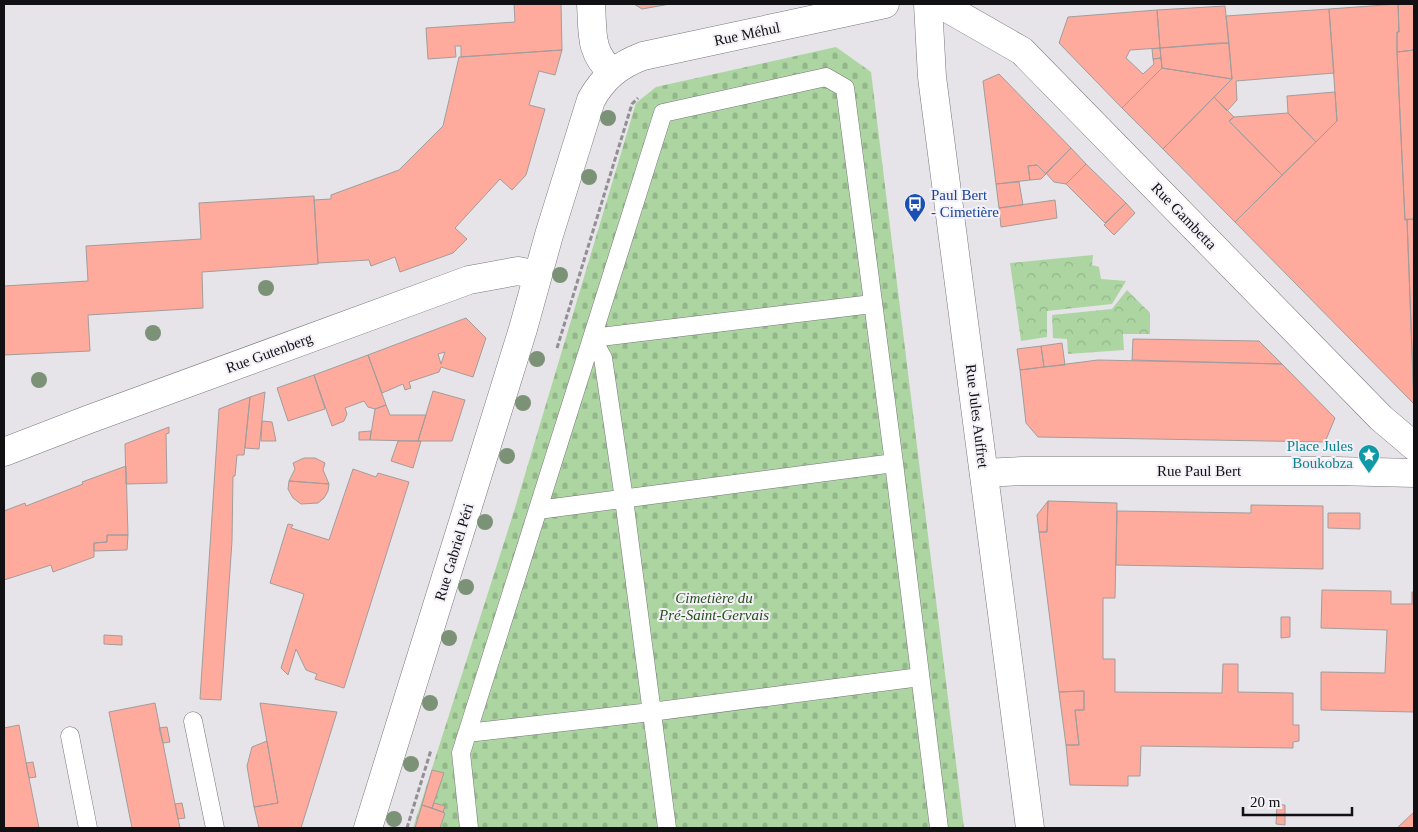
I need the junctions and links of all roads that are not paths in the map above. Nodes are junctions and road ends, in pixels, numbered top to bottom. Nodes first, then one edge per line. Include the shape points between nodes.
1 (591, 4) edge
2 (885, 4) edge
3 (928, 4) edge
4 (940, 4) edge
5 (612, 72) junction
6 (537, 275) junction
7 (872, 304) junction
8 (592, 338) junction
9 (1414, 446) edge
10 (4, 452) edge
11 (894, 463) junction
12 (984, 473) junction
13 (1414, 473) edge
14 (624, 499) junction
15 (538, 510) junction
16 (920, 677) junction
17 (651, 712) junction
18 (192, 721) dead end
19 (467, 733) junction
20 (70, 736) dead end
21 (88, 828) edge
22 (215, 828) edge
23 (368, 828) edge
24 (469, 828) edge
25 (667, 828) edge
26 (939, 828) edge
27 (1030, 828) edge

1 - 5 street via 594,45 598,57
2 - 5 street, Rue Méhul via 648,54
3 - 12 street, Rue Jules Auffret via 933,86
4 - 9 street, Rue Gambetta via 1022,51 1381,418
5 - 6 street, Rue Gabriel Péri via 591,100
6 - 10 street, Rue Gutenberg via 518,272 469,280
6 - 23 street, Rue Gabriel Péri
7 - 8 lane
7 - 8 lane via 845,88 826,77 663,113
7 - 11 lane
8 - 14 lane via 603,358
8 - 15 lane
11 - 14 lane
11 - 16 lane
12 - 13 street, Rue Paul Bert
12 - 27 street, Rue Jules Auffret
14 - 15 lane
14 - 17 lane
15 - 19 lane
16 - 17 lane
16 - 26 lane
17 - 19 lane
17 - 25 lane
18 - 22 lane
19 - 24 lane via 461,753
20 - 21 lane

